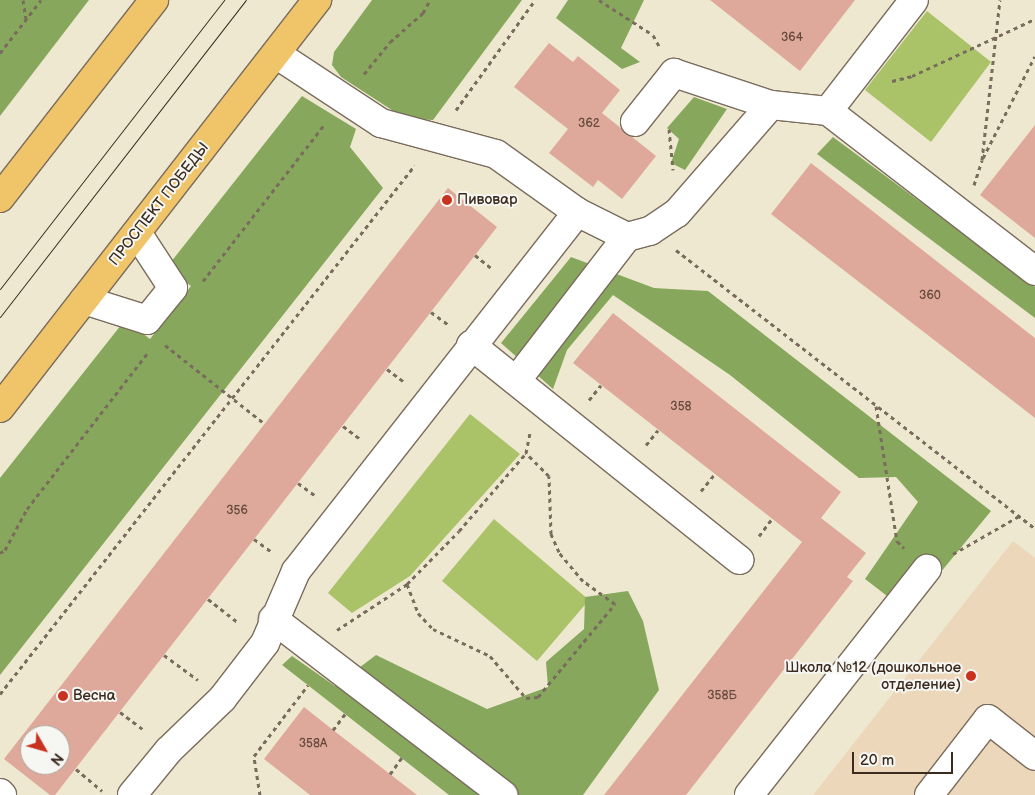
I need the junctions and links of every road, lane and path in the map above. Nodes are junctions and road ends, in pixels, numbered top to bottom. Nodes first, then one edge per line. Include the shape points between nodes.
1 (24, 0) edge
2 (41, 0) edge
3 (154, 0) edge
4 (316, 0) edge
5 (430, 0) edge
6 (536, 0) edge
7 (599, 0) edge
8 (914, 0) edge
9 (1000, 0) edge
10 (26, 19) junction
11 (1035, 19) edge
12 (998, 35) junction
13 (0, 53) edge
14 (276, 54) junction
15 (1035, 56) edge
16 (670, 79) junction
17 (853, 79) junction
18 (344, 100) junction
19 (770, 104) junction
20 (828, 111) junction
21 (635, 122) dead end
22 (436, 138) junction
23 (982, 160) junction
24 (0, 198) edge
25 (577, 212) junction
26 (677, 213) junction
27 (964, 216) junction
28 (137, 233) junction
29 (639, 234) junction
30 (1035, 271) edge
31 (200, 285) dead end
32 (84, 300) junction
33 (158, 339) dead end
34 (471, 345) junction
35 (152, 347) dead end
36 (516, 381) junction
37 (233, 399) junction
38 (538, 399) junction
39 (876, 405) junction
40 (0, 408) edge
41 (264, 424) dead end
42 (526, 453) junction
43 (1019, 516) junction
44 (1035, 528) edge
45 (0, 554) edge
46 (738, 560) dead end
47 (927, 569) junction
48 (407, 584) junction
49 (208, 599) dead end
50 (269, 631) junction
51 (164, 655) dead end
52 (320, 655) junction
53 (0, 694) edge
54 (222, 699) junction
55 (1035, 756) edge
56 (76, 769) dead end
57 (108, 795) edge
58 (132, 795) edge
59 (260, 795) edge
60 (503, 795) edge
61 (750, 795) edge
62 (929, 795) edge

1 - 10 path
2 - 10 path
3 - 24 main road
4 - 14 main road, ПРОСПЕКТ ПОБЕДЫ
5 - 18 path via 423,14 390,42
6 - 22 path
7 - 16 path via 653,35
8 - 17 lane
9 - 12 path
10 - 13 path
11 - 12 path
12 - 17 path via 912,76 868,87
12 - 23 path
14 - 18 lane
14 - 28 main road, ПРОСПЕКТ ПОБЕДЫ
15 - 23 path
16 - 19 lane
16 - 21 lane
16 - 26 path
17 - 20 lane
18 - 22 lane via 381,123
18 - 31 path
19 - 20 lane
19 - 26 lane
20 - 27 lane
22 - 25 lane via 496,154
22 - 37 path
23 - 27 path
25 - 29 lane
25 - 34 lane
26 - 29 lane
27 - 30 lane
28 - 32 main road, ПРОСПЕКТ ПОБЕДЫ
28 - 32 lane via 173,288 158,307 147,320
29 - 36 lane
29 - 39 path
32 - 40 main road, ПРОСПЕКТ ПОБЕДЫ
33 - 37 path
34 - 36 lane
34 - 50 lane via 296,571
35 - 45 path via 27,509
36 - 38 lane
37 - 41 path
37 - 53 path
38 - 42 path
38 - 46 lane
39 - 43 path
39 - 47 path via 897,541
42 - 48 path via 459,531
42 - 48 path via 549,476 551,534 559,552 583,581 615,604 538,697 526,698 490,656 433,629 418,613
43 - 44 path
43 - 47 path
47 - 61 lane
48 - 52 path via 362,612
49 - 50 path
50 - 52 lane
50 - 54 lane
51 - 54 path
52 - 59 path via 254,756
52 - 60 lane
54 - 58 lane via 169,750
55 - 62 lane via 988,719
56 - 57 path

